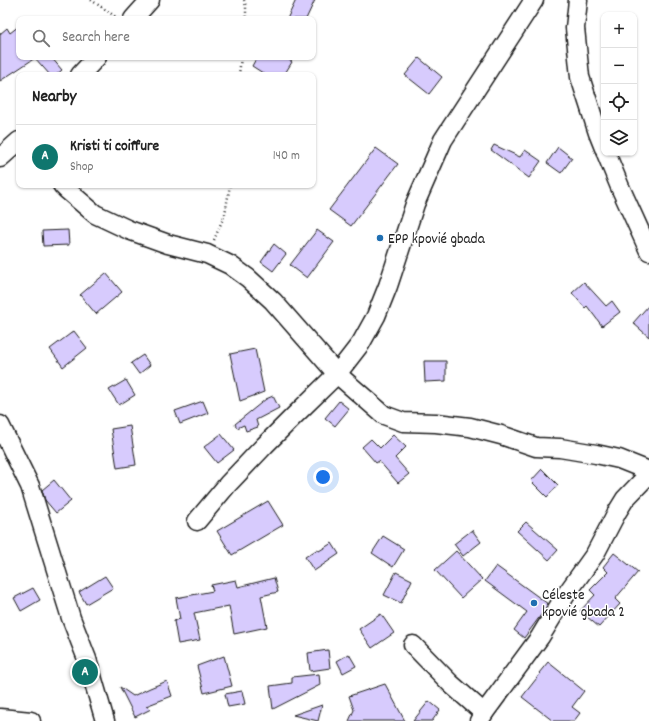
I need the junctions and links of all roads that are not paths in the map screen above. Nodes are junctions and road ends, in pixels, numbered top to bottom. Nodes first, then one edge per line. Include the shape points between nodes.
1 (150, 0) edge
2 (534, 0) edge
3 (578, 0) edge
4 (136, 16) edge
5 (94, 60) edge
6 (83, 72) edge
7 (601, 140) edge
8 (16, 144) edge
9 (607, 156) edge
10 (0, 158) edge
11 (65, 188) edge
12 (649, 251) edge
13 (337, 374) junction
14 (0, 425) edge
15 (649, 471) edge
16 (649, 474) edge
17 (198, 520) dead end
18 (413, 645) dead end
19 (482, 717) edge
20 (0, 718) edge
21 (31, 721) edge
22 (105, 721) edge

1 - 4 street
2 - 13 street via 443,140 415,204 376,316 361,343
3 - 7 street via 575,28 580,76
5 - 6 street
8 - 10 street
9 - 12 street
11 - 13 street via 95,214 129,230 207,254 230,265 273,300
13 - 15 street via 384,415 403,422 470,427 536,447 560,448 619,459
13 - 17 street via 228,484
14 - 22 street via 30,486
16 - 19 street via 625,498 595,554 540,637
18 - 19 street
20 - 21 street

